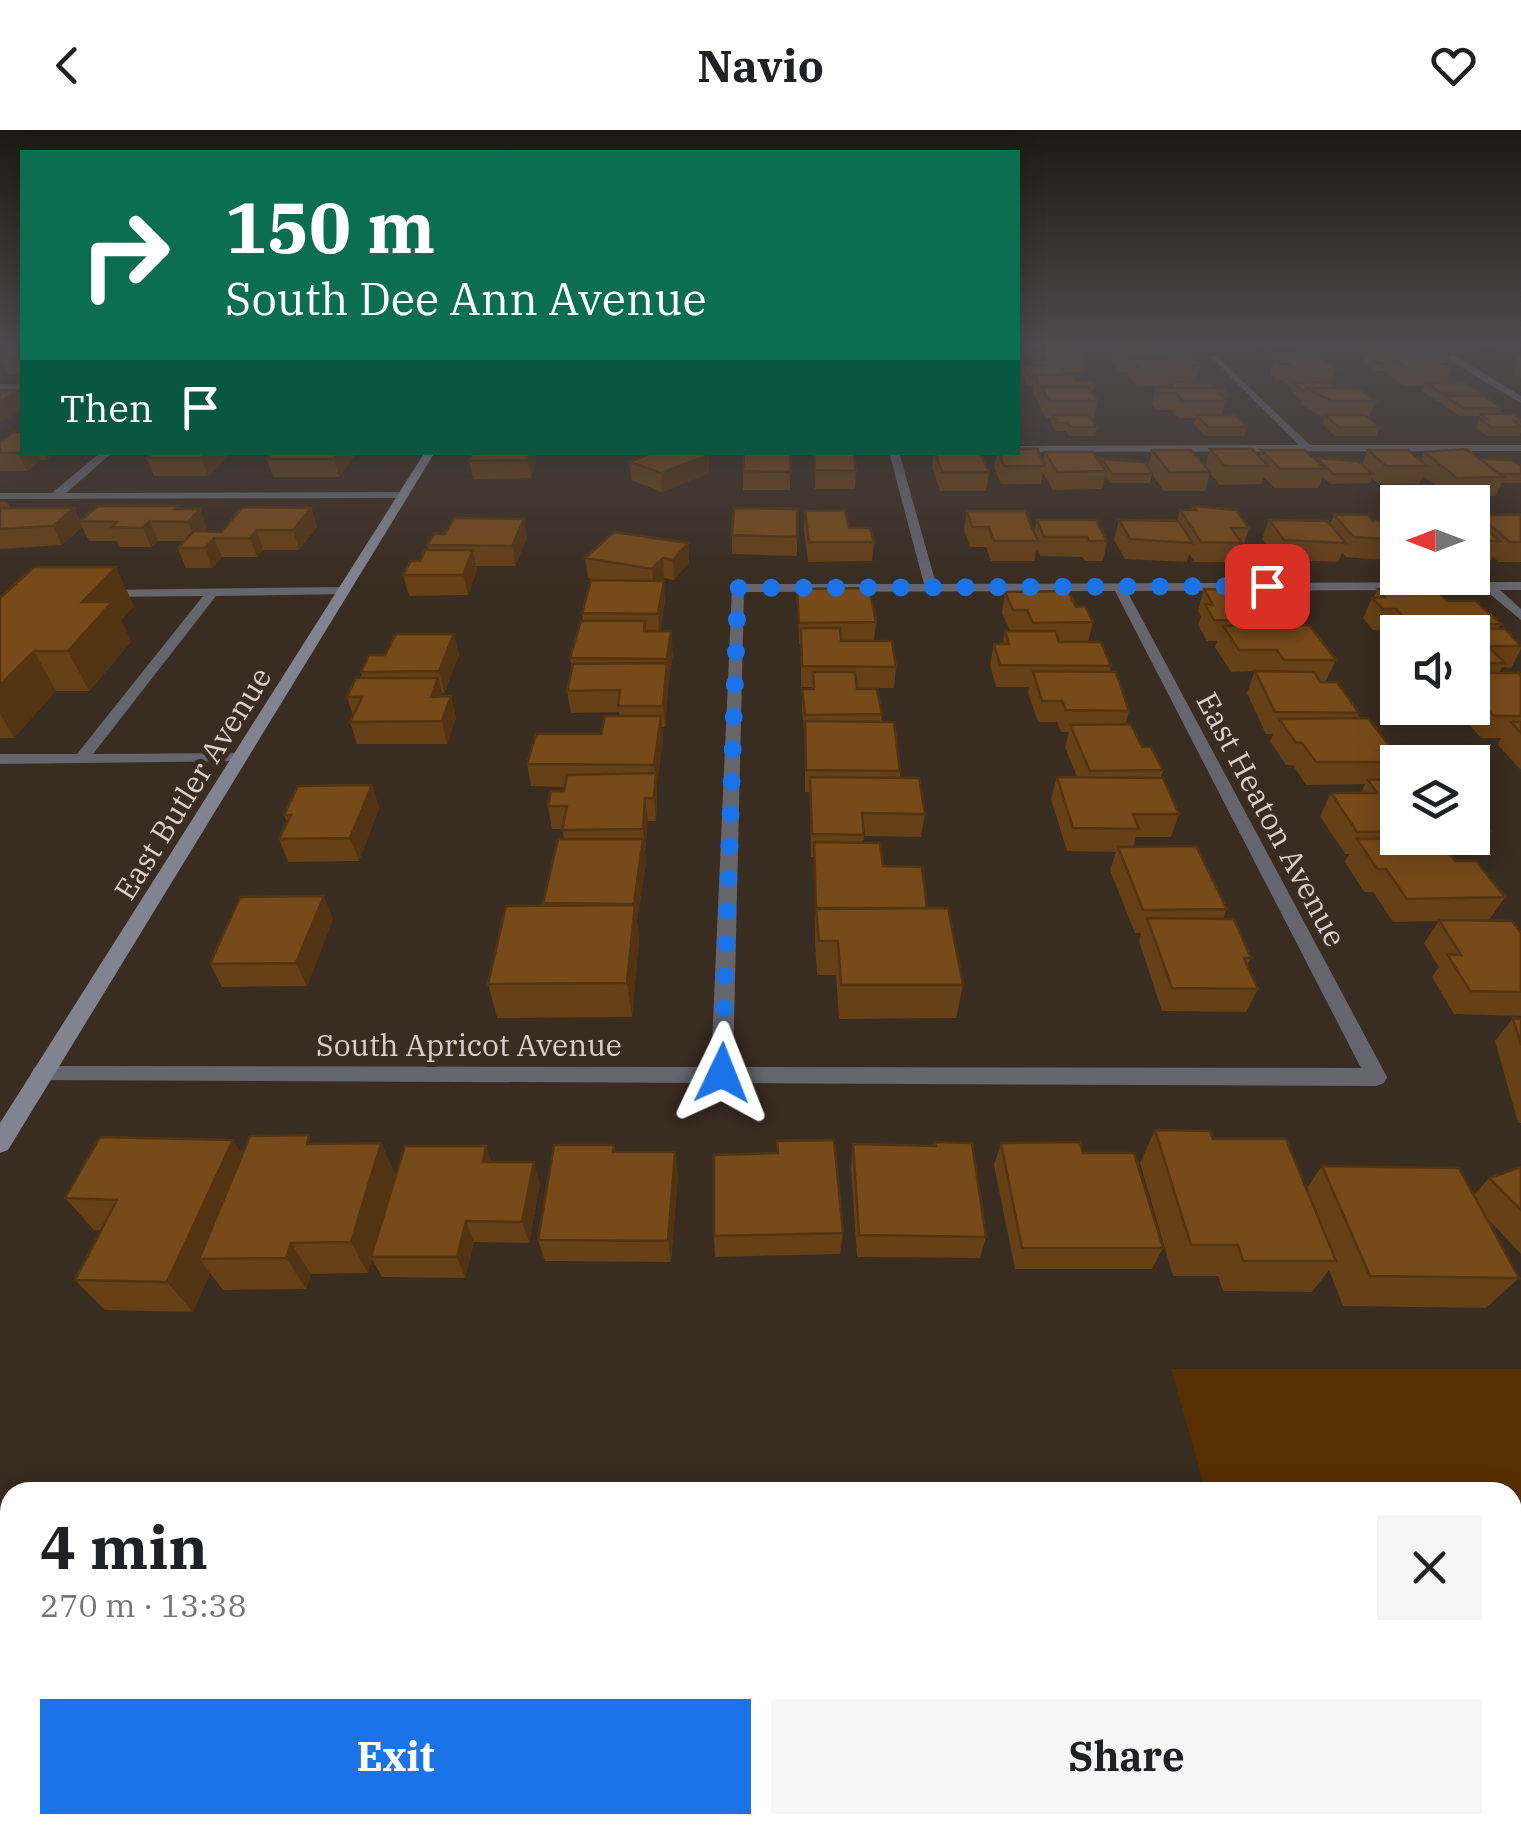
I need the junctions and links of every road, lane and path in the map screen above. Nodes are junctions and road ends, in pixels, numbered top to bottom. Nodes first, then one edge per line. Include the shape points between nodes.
1 (1284, 425) edge
2 (1020, 446) edge
3 (1308, 448) junction
4 (1521, 448) edge
5 (104, 455) edge
6 (428, 455) edge
7 (895, 455) edge
8 (404, 495) junction
9 (0, 496) edge
10 (55, 496) junction
11 (1380, 586) edge
12 (1490, 586) edge
13 (1521, 586) edge
14 (931, 587) junction
15 (1119, 587) junction
16 (1490, 588) edge
17 (344, 591) junction
18 (212, 593) junction
19 (77, 594) edge
20 (1521, 616) edge
21 (240, 758) junction
22 (0, 759) edge
23 (81, 759) junction
24 (722, 1073) junction
25 (42, 1074) junction
26 (1376, 1078) joint
27 (0, 1143) edge

1 - 3 street
2 - 3 street
3 - 4 street
5 - 10 street
6 - 8 street, East Butler Avenue
7 - 14 street
8 - 10 street
8 - 17 street, East Butler Avenue
9 - 10 street
11 - 15 street
12 - 13 street
14 - 15 street
14 - 24 street via 738,588
15 - 26 street, East Heaton Avenue
16 - 20 street
17 - 18 street
17 - 21 street, East Butler Avenue
18 - 19 street
18 - 23 street
21 - 23 street
21 - 25 street, East Butler Avenue
22 - 23 street
24 - 25 street, South Apricot Avenue
24 - 26 street, South Apricot Avenue
25 - 27 street, East Butler Avenue

